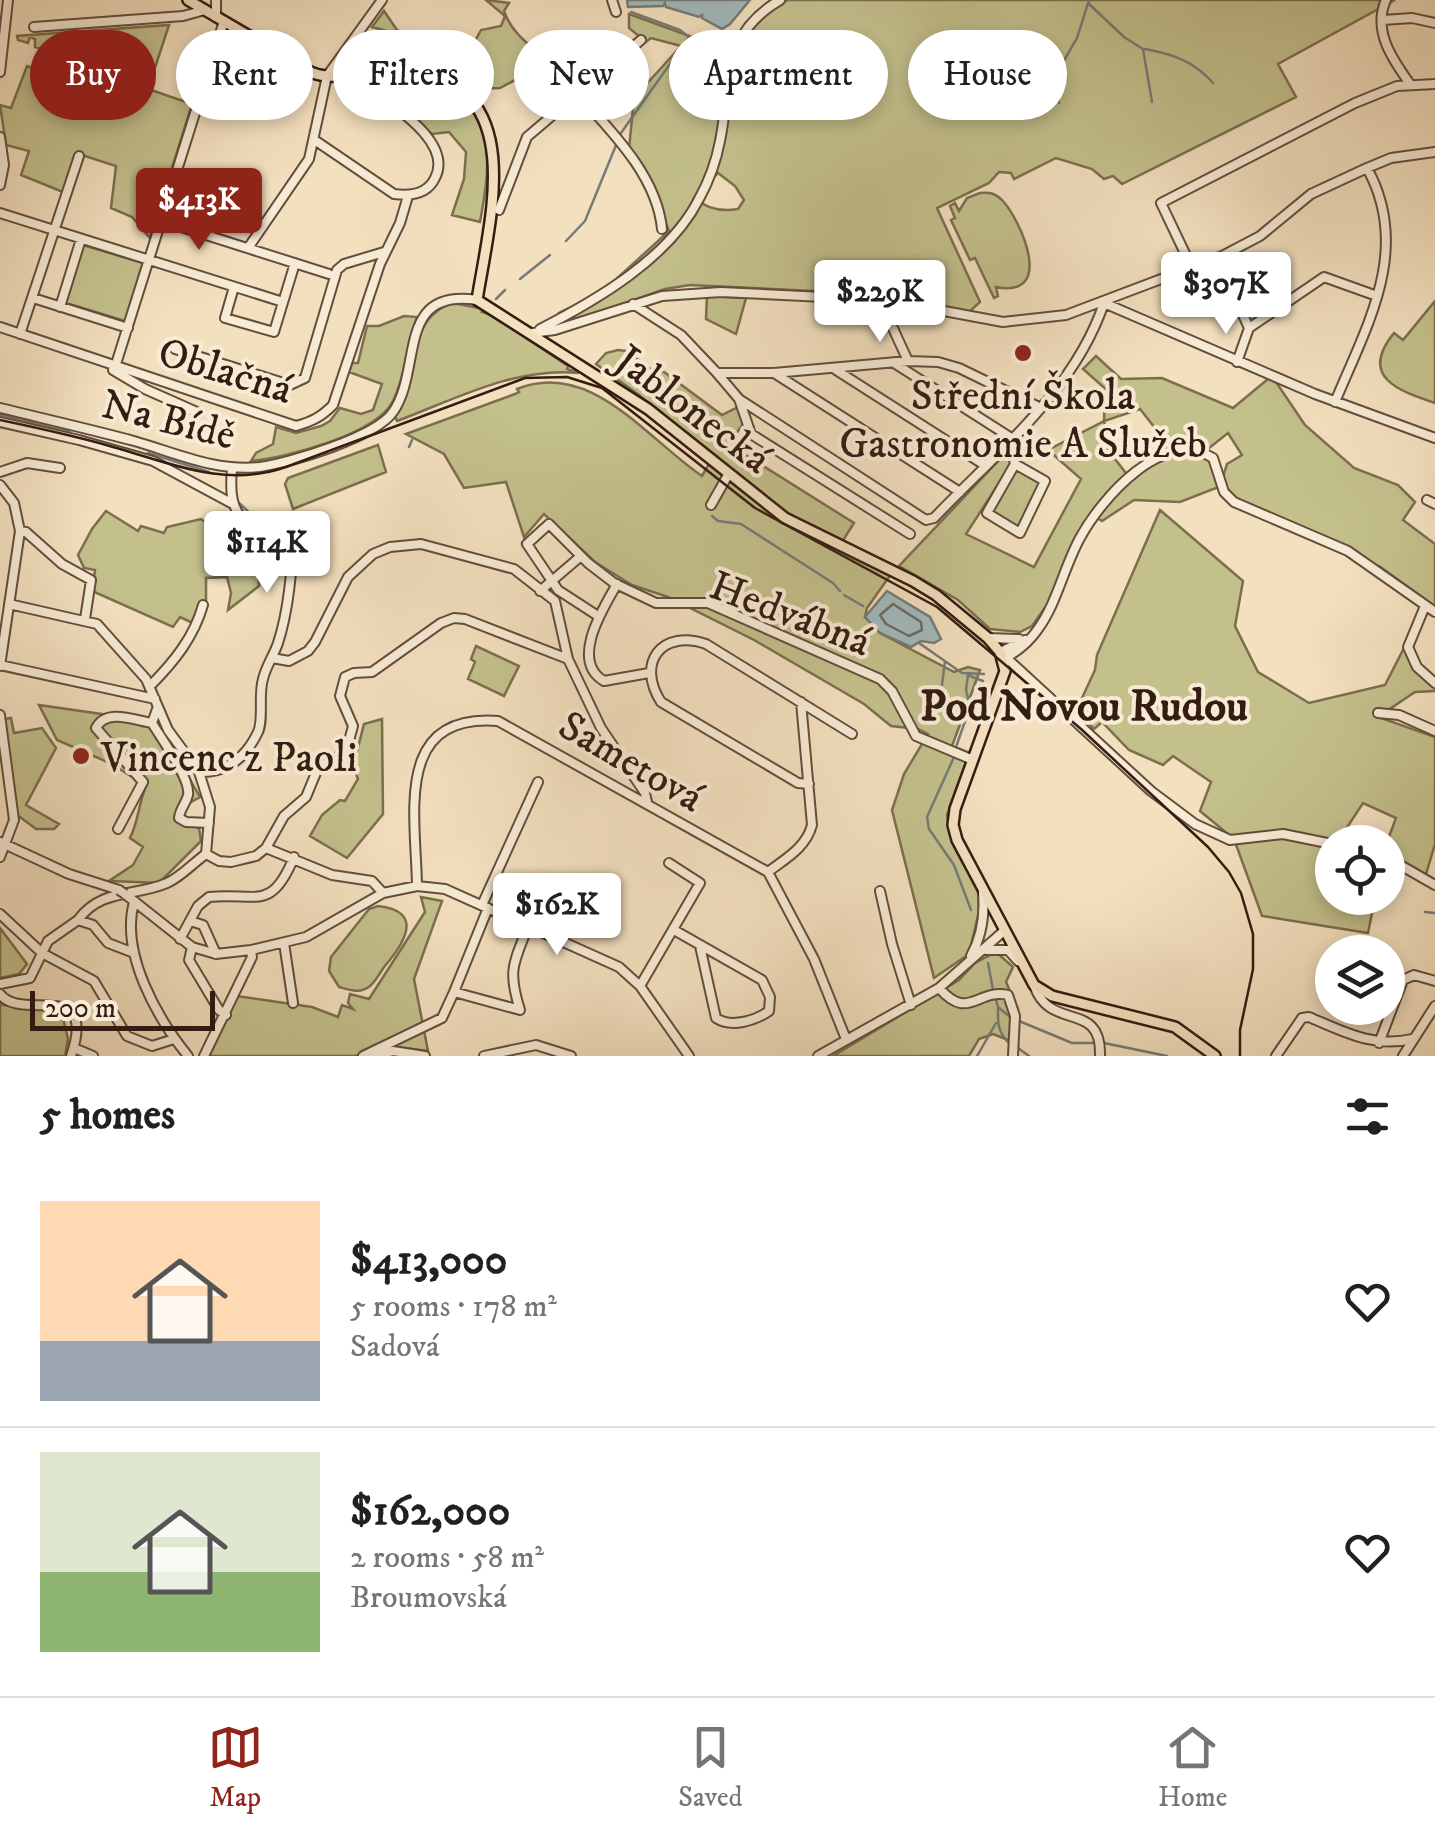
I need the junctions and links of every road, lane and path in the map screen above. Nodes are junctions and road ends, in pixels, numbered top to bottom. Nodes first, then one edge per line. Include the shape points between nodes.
1 (8, 0) edge
2 (188, 0) edge
3 (216, 0) edge
4 (382, 0) edge
5 (612, 0) edge
6 (780, 0) edge
7 (1386, 0) edge
8 (205, 10) junction
9 (616, 12) dead end
10 (220, 19) junction
11 (1383, 20) junction
12 (1435, 23) edge
13 (34, 27) dead end
14 (2, 36) edge
15 (0, 72) edge
16 (327, 76) junction
17 (333, 76) edge
18 (1410, 84) junction
19 (1435, 84) edge
20 (410, 120) edge
21 (483, 120) edge
22 (548, 120) edge
23 (601, 120) edge
24 (0, 137) edge
25 (316, 140) junction
26 (1435, 152) edge
27 (79, 156) dead end
28 (1367, 168) junction
29 (0, 185) edge
30 (408, 196) junction
31 (499, 210) dead end
32 (0, 213) edge
33 (162, 221) junction
34 (54, 230) junction
35 (81, 239) junction
36 (667, 241) junction
37 (248, 248) junction
38 (384, 252) junction
39 (1222, 256) junction
40 (150, 261) junction
41 (296, 263) junction
42 (1190, 266) junction
43 (329, 274) dead end
44 (234, 287) junction
45 (1377, 296) junction
46 (33, 298) junction
47 (477, 300) junction
48 (886, 300) junction
49 (283, 302) junction
50 (1104, 303) junction
51 (633, 304) junction
52 (60, 306) junction
53 (0, 327) edge
54 (128, 328) junction
55 (1249, 328) junction
56 (532, 333) junction
57 (20, 334) junction
58 (175, 349) dead end
59 (908, 361) junction
60 (1238, 362) junction
61 (894, 363) junction
62 (116, 364) junction
63 (836, 370) junction
64 (717, 373) junction
65 (774, 373) junction
66 (739, 399) junction
67 (1335, 402) junction
68 (0, 408) edge
69 (1041, 408) junction
70 (199, 413) dead end
71 (0, 422) edge
72 (1435, 438) edge
73 (1011, 441) junction
74 (998, 454) junction
75 (1014, 461) junction
76 (986, 466) junction
77 (60, 468) dead end
78 (232, 469) junction
79 (0, 472) edge
80 (728, 476) junction
81 (0, 485) edge
82 (960, 492) junction
83 (231, 503) junction
84 (711, 505) dead end
85 (20, 530) junction
86 (910, 534) dead end
87 (581, 556) junction
88 (553, 582) junction
89 (616, 584) junction
90 (540, 590) junction
91 (9, 604) junction
92 (203, 605) dead end
93 (1426, 606) junction
94 (1435, 612) edge
95 (598, 616) junction
96 (85, 620) junction
97 (1040, 627) junction
98 (988, 638) junction
99 (1003, 656) junction
100 (272, 658) junction
101 (568, 659) junction
102 (0, 666) edge
103 (649, 673) junction
104 (1435, 683) edge
105 (150, 686) junction
106 (801, 702) junction
107 (156, 704) junction
108 (1378, 713) dead end
109 (0, 716) edge
110 (152, 723) junction
111 (1435, 732) edge
112 (852, 734) dead end
113 (973, 760) junction
114 (198, 772) junction
115 (538, 782) dead end
116 (810, 784) junction
117 (648, 803) junction
118 (209, 823) junction
119 (118, 829) dead end
120 (1315, 841) edge
121 (3, 844) edge
122 (266, 848) junction
123 (206, 854) junction
124 (0, 857) edge
125 (294, 857) junction
126 (669, 863) dead end
127 (1405, 868) edge
128 (768, 872) junction
129 (1435, 885) edge
130 (417, 886) junction
131 (983, 888) junction
132 (880, 890) dead end
133 (383, 893) junction
134 (134, 902) junction
135 (485, 907) junction
136 (0, 914) edge
137 (78, 920) junction
138 (190, 921) junction
139 (529, 924) junction
140 (674, 930) junction
141 (1005, 930) junction
142 (980, 937) junction
143 (180, 939) junction
144 (284, 943) junction
145 (700, 946) junction
146 (192, 947) junction
147 (251, 950) junction
148 (983, 951) junction
149 (134, 953) junction
150 (42, 954) junction
151 (216, 954) junction
152 (1022, 964) junction
153 (965, 966) junction
154 (1435, 982) edge
155 (0, 984) edge
156 (1034, 984) junction
157 (640, 986) junction
158 (939, 988) junction
159 (454, 992) junction
160 (0, 994) edge
161 (292, 1003) dead end
162 (911, 1005) junction
163 (1435, 1006) edge
164 (226, 1015) junction
165 (1412, 1038) junction
166 (174, 1039) junction
167 (846, 1040) junction
168 (1379, 1043) junction
169 (72, 1052) edge
170 (93, 1056) edge
171 (188, 1056) edge
172 (204, 1056) edge
173 (362, 1056) edge
174 (373, 1056) edge
175 (426, 1056) edge
176 (484, 1056) edge
177 (571, 1056) edge
178 (690, 1056) edge
179 (818, 1056) edge
180 (1012, 1056) edge
181 (1100, 1056) edge
182 (1215, 1056) edge
183 (1276, 1056) edge
184 (1403, 1056) edge

1 - 14 street
2 - 8 main road
3 - 10 street
4 - 16 street
5 - 9 street
6 - 36 street via 735,47 711,174
7 - 11 street
8 - 10 main road
8 - 13 street
10 - 16 main road
10 - 33 street
11 - 12 street
11 - 18 street via 1386,50
14 - 15 street
16 - 17 main road
16 - 25 street
18 - 19 street
18 - 42 street via 1355,103 1161,203
20 - 30 street via 429,135 436,177
21 - 47 main road via 495,173
22 - 31 street via 527,138
23 - 36 street via 652,194
24 - 29 street
25 - 30 street via 376,184
25 - 37 street via 295,183
26 - 28 street
27 - 34 street
28 - 39 street via 1311,194 1260,236
28 - 45 street via 1388,239
30 - 38 street
32 - 34 street
33 - 37 street
33 - 40 street
34 - 35 street
34 - 46 street
35 - 40 street
35 - 52 street
36 - 56 street via 602,296
37 - 41 street
38 - 58 street via 337,270 305,378 296,384
38 - 62 street, Oblačná via 333,404 320,418 296,426
39 - 42 street
39 - 55 street
40 - 44 street
40 - 54 street
41 - 43 street
41 - 49 street
42 - 50 street
44 - 49 street
44 - 49 street via 226,318 274,332
45 - 55 street via 1324,277
45 - 67 street
46 - 52 street
46 - 57 street
47 - 56 main road, Jablonecká
47 - 78 street, Na Bídě via 446,299 424,317 398,401 384,422 280,463
48 - 50 street via 1003,322
48 - 51 street via 722,292
48 - 59 street
50 - 60 street
50 - 69 street
51 - 56 street
51 - 64 street via 681,336
52 - 54 street
53 - 57 street, Oblačná
54 - 62 street
55 - 60 street
56 - 80 main road, Jablonecká via 648,409
57 - 62 street, Oblačná
59 - 61 street
59 - 69 street via 959,368
60 - 67 street
61 - 63 street
61 - 73 street
62 - 70 street via 113,370 145,389
63 - 65 street
63 - 76 street
64 - 65 street
64 - 66 street
65 - 82 street
66 - 82 street via 926,520
66 - 86 street via 750,434
67 - 72 street
68 - 78 street, Na Bídě
69 - 73 street
71 - 83 street via 153,462
73 - 74 street
73 - 75 street
74 - 75 street
74 - 76 street
75 - 75 street via 1045,481 1020,533 988,513
76 - 82 street
77 - 79 street via 28,463
78 - 83 street
80 - 84 street
80 - 98 main road, Jablonecká via 786,518 936,595
81 - 85 street via 14,503
83 - 100 street via 236,514 261,528 287,530 292,540
85 - 91 street
85 - 96 street via 91,580
87 - 88 street
87 - 88 street, Hedvábná via 549,524 527,544
87 - 89 street, Hedvábná
88 - 90 street
88 - 95 street
89 - 95 street
89 - 113 street, Hedvábná via 656,603 708,602 880,679 916,736
90 - 100 street via 514,569 402,545 360,563 308,650 289,661
90 - 101 street via 555,601
91 - 96 street
91 - 102 street
92 - 105 street via 176,658
93 - 94 street
93 - 97 street via 1348,551 1234,502 1212,458 1194,451 1144,464 1104,503 1081,535
93 - 104 street via 1408,646 1417,668
95 - 103 street via 592,673 604,682
96 - 105 street via 106,630
97 - 98 street via 1021,639
97 - 99 street
98 - 99 main road, Jablonecká
99 - 113 main road via 1006,671
99 - 120 street via 1195,824 1238,842 1282,834
100 - 114 street via 258,701 260,728 243,755 224,770
101 - 117 street
101 - 122 street via 454,618 372,672 345,677 340,696 354,726 346,752 318,768 306,797 284,816
102 - 107 street
103 - 106 street via 663,646 686,638
103 - 116 street via 651,687 673,712
105 - 107 street
106 - 112 street
106 - 116 street
107 - 110 street
107 - 114 street
108 - 111 street
109 - 121 street via 14,820
110 - 118 street via 186,781 180,818
110 - 119 street via 108,716 96,728 143,782
113 - 131 main road via 953,825
114 - 118 street
115 - 135 street
116 - 128 street via 809,838
117 - 128 street, Sametová
117 - 130 street, Sametová via 498,720 449,727 427,746 416,772
118 - 123 street
121 - 124 street
121 - 134 street
122 - 123 street via 230,862
122 - 125 street
123 - 137 street via 173,881 100,900
125 - 133 street via 332,875 367,880
125 - 138 street via 263,898 210,897
126 - 140 street via 700,883
127 - 129 street
128 - 167 street via 814,959
130 - 133 street
130 - 135 street
131 - 141 main road
131 - 142 street
132 - 162 street
133 - 144 street
134 - 143 street
134 - 149 street
135 - 139 street
135 - 159 street
136 - 150 street
137 - 149 street
137 - 150 street via 48,941
138 - 143 street
138 - 151 street via 203,925
139 - 157 street via 610,962
139 - 159 street via 512,970 520,1010
140 - 145 street
140 - 157 street
141 - 142 street
141 - 148 street
141 - 152 main road
142 - 153 street
143 - 146 street
144 - 147 street
144 - 161 street
145 - 145 street via 716,1018 733,1023 769,1011 762,980
146 - 151 street
146 - 164 street via 190,960
147 - 151 street
147 - 164 street
148 - 152 street via 1008,950
148 - 153 street
149 - 166 street
150 - 155 street via 30,978
150 - 166 street via 94,981 118,1026 135,1042 152,1046
152 - 156 main road
153 - 158 street
154 - 168 street via 1414,975 1402,980
156 - 181 street via 1045,1005 1094,1026
156 - 182 main road via 1052,996 1175,1028
157 - 178 street
158 - 162 street
158 - 180 street via 965,1005 1008,995
159 - 173 street via 442,1018
160 - 169 street via 15,1005 64,1007 76,1028
162 - 167 street
163 - 165 street
164 - 172 street
165 - 168 street
165 - 184 street
166 - 171 street
167 - 179 street
168 - 183 street via 1302,1018
169 - 170 street
174 - 175 street via 393,1050
176 - 177 street via 536,1045

